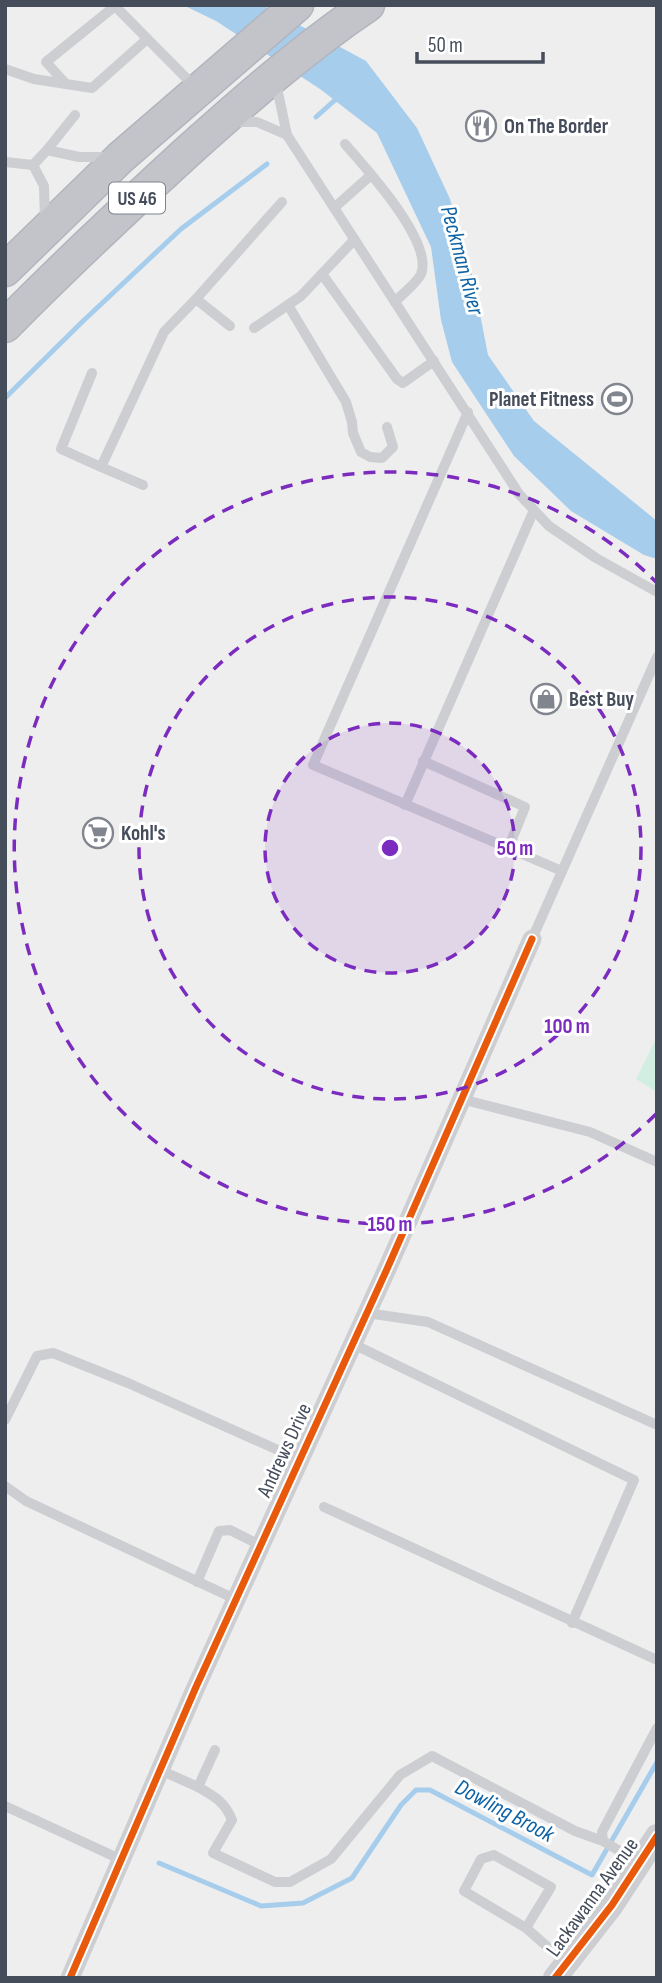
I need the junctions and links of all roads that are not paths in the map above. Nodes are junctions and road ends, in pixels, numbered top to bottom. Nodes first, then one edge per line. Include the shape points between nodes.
1 (296, 5) edge
2 (368, 5) edge
3 (115, 6) edge
4 (146, 40) junction
5 (5, 69) edge
6 (275, 76) junction
7 (66, 84) junction
8 (198, 90) junction
9 (75, 115) dead end
10 (221, 122) junction
11 (287, 135) junction
12 (345, 144) dead end
13 (47, 150) junction
14 (121, 157) junction
15 (5, 162) edge
16 (33, 165) junction
17 (371, 175) junction
18 (282, 202) dead end
19 (334, 208) junction
20 (45, 229) junction
21 (354, 240) junction
22 (5, 270) edge
23 (322, 274) junction
24 (196, 299) junction
25 (395, 302) junction
26 (288, 305) junction
27 (5, 326) edge
28 (230, 326) dead end
29 (254, 328) dead end
30 (434, 361) junction
31 (92, 373) dead end
32 (468, 412) junction
33 (387, 427) dead end
34 (102, 467) junction
35 (144, 485) dead end
36 (534, 510) junction
37 (657, 592) edge
38 (657, 657) edge
39 (423, 761) junction
40 (405, 805) junction
41 (508, 849) junction
42 (562, 871) junction
43 (532, 939) joint
44 (461, 1099) junction
45 (657, 1162) edge
46 (367, 1313) junction
47 (353, 1344) junction
48 (5, 1420) edge
49 (655, 1424) edge
50 (298, 1459) junction
51 (5, 1486) edge
52 (324, 1507) dead end
53 (260, 1545) junction
54 (197, 1583) junction
55 (235, 1599) junction
56 (572, 1623) junction
57 (657, 1660) edge
58 (657, 1728) edge
59 (215, 1750) dead end
60 (160, 1770) junction
61 (198, 1787) junction
62 (5, 1806) edge
63 (657, 1836) edge
64 (603, 1841) junction
65 (122, 1860) junction
66 (639, 1863) junction
67 (526, 1928) junction
68 (561, 1970) edge
69 (70, 1978) edge

1 - 8 highway, US 46
2 - 6 highway, US 46
3 - 4 lane
3 - 7 lane via 46,62
4 - 7 lane via 92,88
4 - 8 lane
5 - 7 lane
6 - 10 highway, US 46
6 - 11 lane
8 - 14 highway, US 46
9 - 13 lane
10 - 11 lane via 257,122
10 - 27 highway, US 46
11 - 19 lane
12 - 17 lane
13 - 14 lane via 79,158
13 - 16 lane
14 - 20 highway, US 46
15 - 16 lane
16 - 20 lane via 44,187
17 - 19 lane
17 - 25 lane via 398,207 422,256 421,274
18 - 24 lane
19 - 21 lane
20 - 22 highway, US 46
21 - 23 lane
21 - 25 lane
23 - 26 lane
23 - 30 lane via 397,379 404,383
24 - 28 lane
24 - 34 lane via 164,332
25 - 30 lane
26 - 29 lane
26 - 33 lane via 346,402 361,452 382,458 393,447
30 - 32 lane
31 - 34 lane via 61,449
32 - 36 lane via 519,494
32 - 40 lane via 313,765
34 - 35 lane
36 - 37 lane via 596,558
36 - 39 lane
38 - 42 lane
39 - 40 lane
39 - 41 lane via 525,807
40 - 41 lane
41 - 42 lane
42 - 43 lane
43 - 44 street, Andrews Drive
44 - 45 lane via 590,1132
44 - 46 street, Andrews Drive
46 - 47 street, Andrews Drive
46 - 49 lane via 428,1322
47 - 50 street, Andrews Drive
47 - 56 lane via 634,1480
48 - 50 lane via 37,1356 53,1353
50 - 53 street, Andrews Drive
51 - 54 lane via 26,1501
52 - 56 lane
53 - 54 lane via 230,1530 219,1531
53 - 55 street, Andrews Drive
54 - 55 lane
55 - 60 street, Andrews Drive
56 - 57 lane
58 - 64 lane via 602,1832
59 - 61 lane
60 - 61 lane
60 - 65 street, Andrews Drive
61 - 64 lane via 218,1798 232,1819 214,1853 275,1882 290,1882 331,1859 400,1775 432,1756 575,1831
62 - 65 lane
63 - 66 street, Lackawanna Avenue
64 - 66 lane
65 - 69 street, Andrews Drive
66 - 68 street, Lackawanna Avenue
67 - 67 lane via 464,1891 481,1859 494,1855 551,1887
67 - 68 lane

